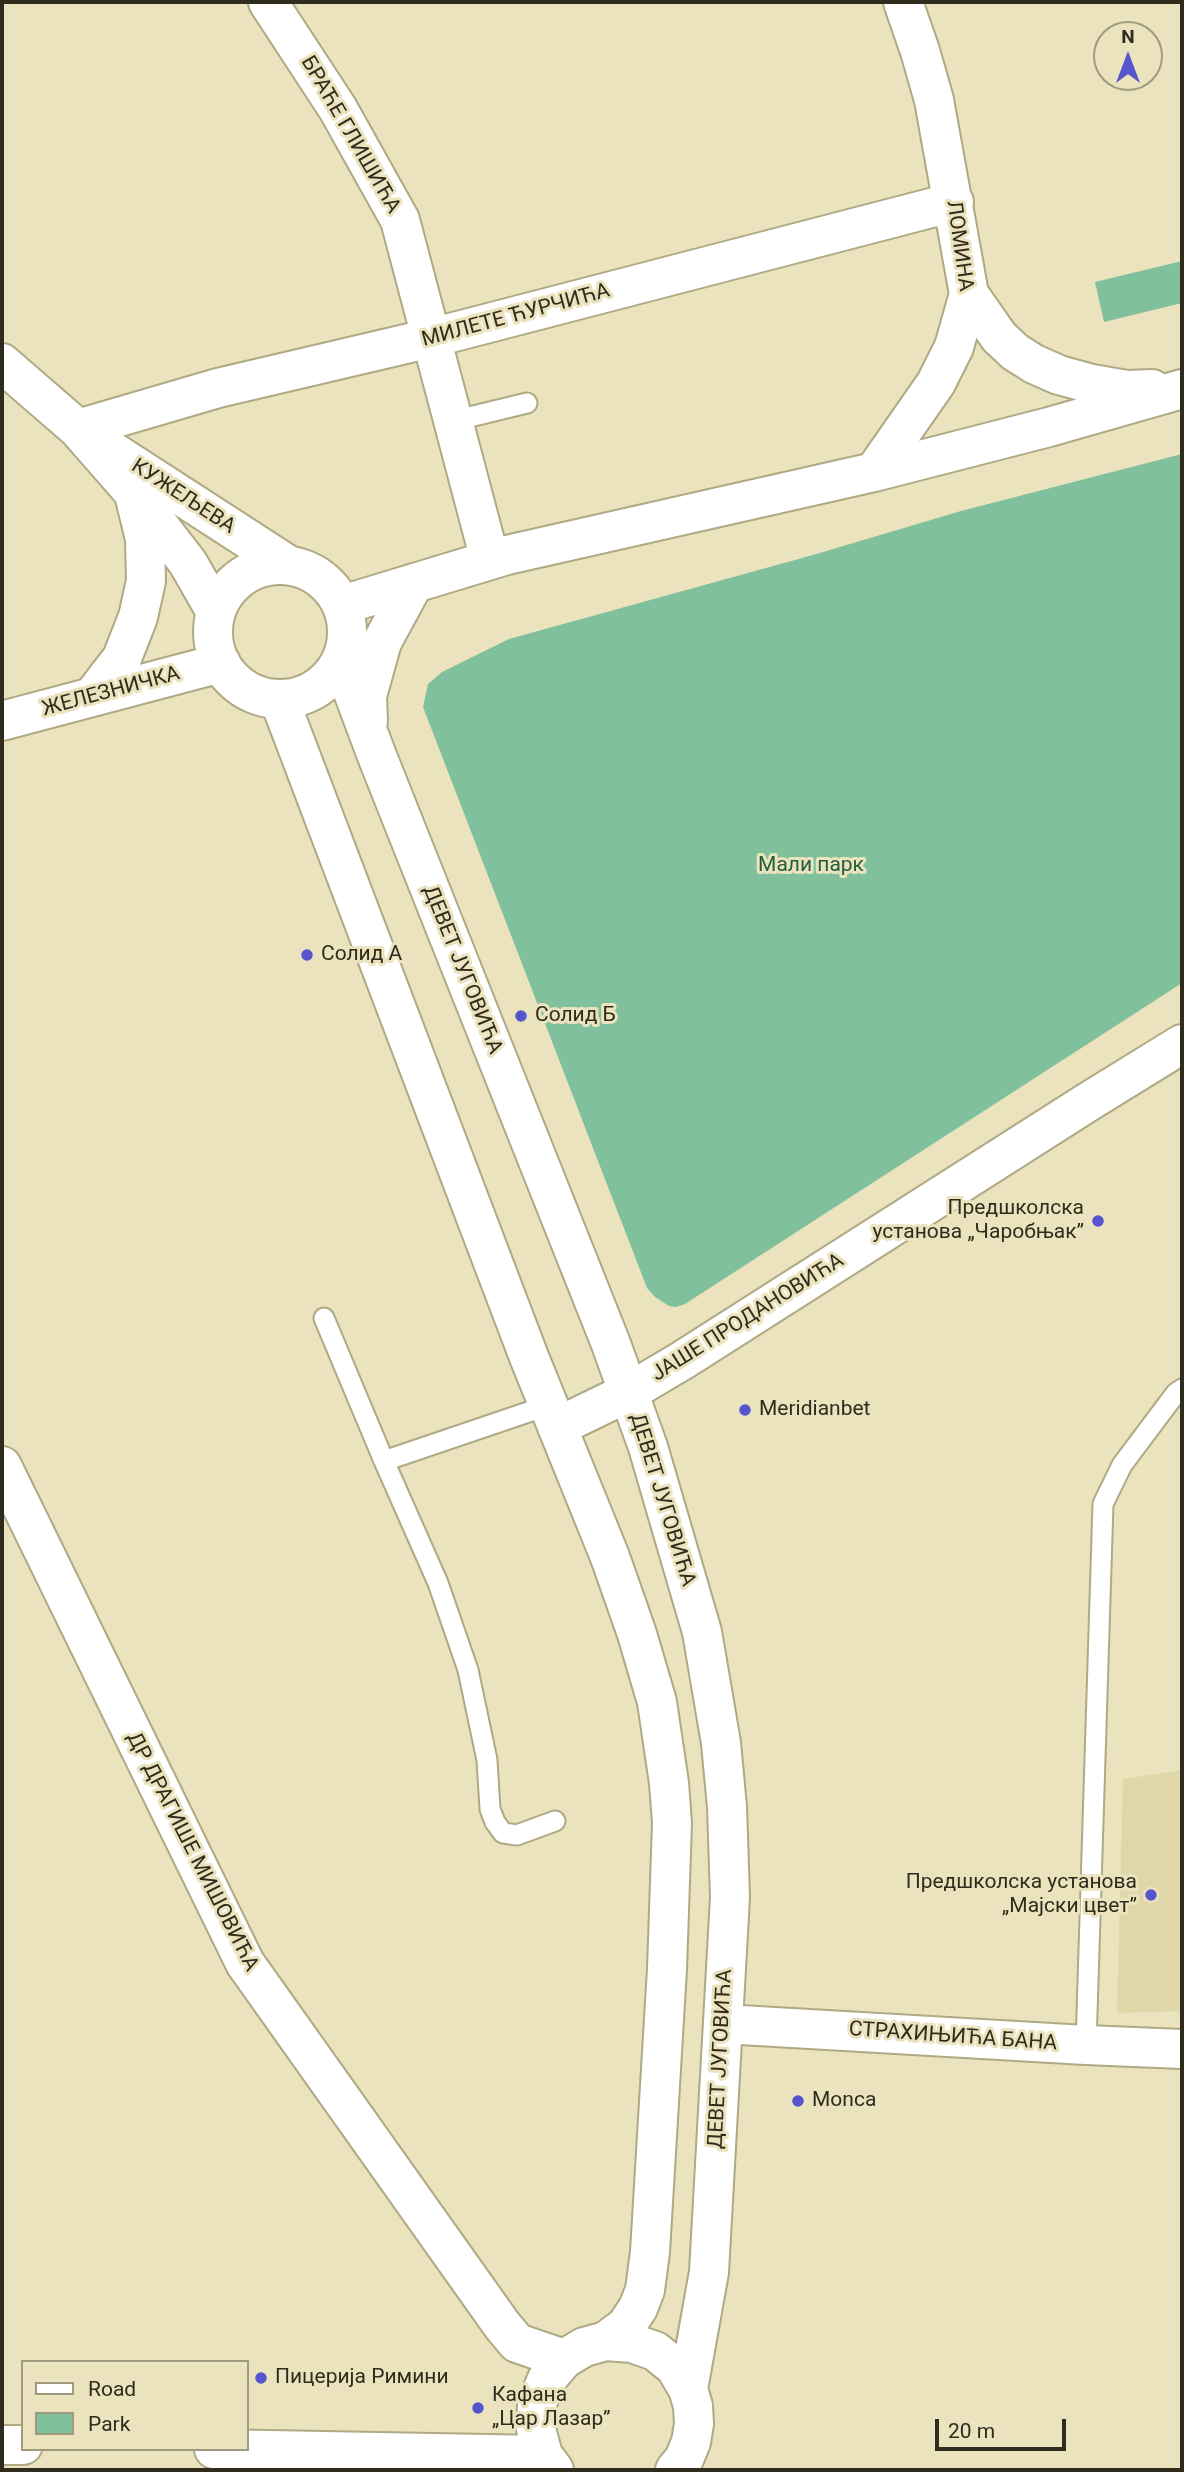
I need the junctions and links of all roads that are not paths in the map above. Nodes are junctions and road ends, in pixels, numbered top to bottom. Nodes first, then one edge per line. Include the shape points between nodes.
1 (268, 2) edge
2 (902, 2) edge
3 (954, 202) junction
4 (969, 294) junction
5 (431, 338) junction
6 (2, 362) edge
7 (1182, 389) edge
8 (527, 403) dead end
9 (453, 421) junction
10 (78, 429) junction
11 (874, 472) junction
12 (134, 493) junction
13 (490, 560) junction
14 (288, 565) junction
15 (414, 583) junction
16 (342, 605) junction
17 (216, 612) junction
18 (341, 660) junction
19 (221, 663) junction
20 (92, 697) junction
21 (279, 699) junction
22 (2, 721) edge
23 (368, 734) junction
24 (1182, 1044) edge
25 (324, 1318) dead end
26 (1182, 1389) edge
27 (629, 1392) junction
28 (553, 1416) junction
29 (384, 1461) junction
30 (2, 1466) edge
31 (555, 1821) dead end
32 (723, 2024) junction
33 (1086, 2045) junction
34 (1182, 2049) edge
35 (607, 2341) junction
36 (564, 2359) junction
37 (688, 2389) junction
38 (2, 2445) edge
39 (21, 2445) edge
40 (248, 2450) edge
41 (548, 2463) edge
42 (681, 2466) edge

1 - 5 street, БРАЋЕ ГЛИШИЋА via 338,109 400,220
2 - 3 street, ЛОМИНА via 934,100
3 - 4 street, ЛОМИНА
3 - 5 street, МИЛЕТЕ ЋУРЧИЋА
4 - 7 street via 999,337 1046,370 1126,390
4 - 11 street, ЛОМИНА via 954,347 936,383
5 - 9 street, БРАЋЕ ГЛИШИЋА
5 - 10 street, МИЛЕТЕ ЋУРЧИЋА via 218,388
6 - 10 street, КУЖЕЉЕВА
7 - 11 street
8 - 9 lane
9 - 13 street, БРАЋЕ ГЛИШИЋА
10 - 12 street, КУЖЕЉЕВА
10 - 14 street, КУЖЕЉЕВА
11 - 13 street
12 - 17 street, КУЖЕЉЕВА via 188,563
12 - 20 street via 145,540 146,581 122,658
13 - 15 street
14 - 16 street via 320,577
14 - 17 street via 252,571 236,581
15 - 16 street
15 - 23 street via 374,666 367,696
16 - 18 street via 347,642
17 - 19 street via 213,628
18 - 21 street via 316,688
18 - 23 street, ДЕВЕТ ЈУГОВИЋА
19 - 20 street, ЖЕЛЕЗНИЧКА
19 - 21 street via 245,688
20 - 22 street, ЖЕЛЕЗНИЧКА
21 - 28 street
23 - 27 street, ДЕВЕТ ЈУГОВИЋА
24 - 27 street, ЈАШЕ ПРОДАНОВИЋА
25 - 29 lane
26 - 33 lane via 1122,1465 1103,1504
27 - 28 street, ЈАШЕ ПРОДАНОВИЋА
27 - 32 street, ДЕВЕТ ЈУГОВИЋА via 687,1576 715,1707 727,1807 730,1897
28 - 29 lane
28 - 35 street via 637,1634 653,1691 672,1823 650,2252 638,2308
29 - 31 lane via 438,1583 468,1670 495,1822 503,1833 517,1835
30 - 36 street, ДР ДРАГИШЕ МИШОВИЋА via 245,1963 502,2325 517,2343
32 - 33 street, СТРАХИЊИЋА БАНА
32 - 37 street, ДЕВЕТ ЈУГОВИЋА via 709,2272
33 - 34 street, СТРАХИЊИЋА БАНА
35 - 36 street
35 - 37 street via 655,2351 675,2367
36 - 41 street via 547,2379 537,2403 536,2430
37 - 42 street via 694,2424
38 - 39 street
40 - 41 street

